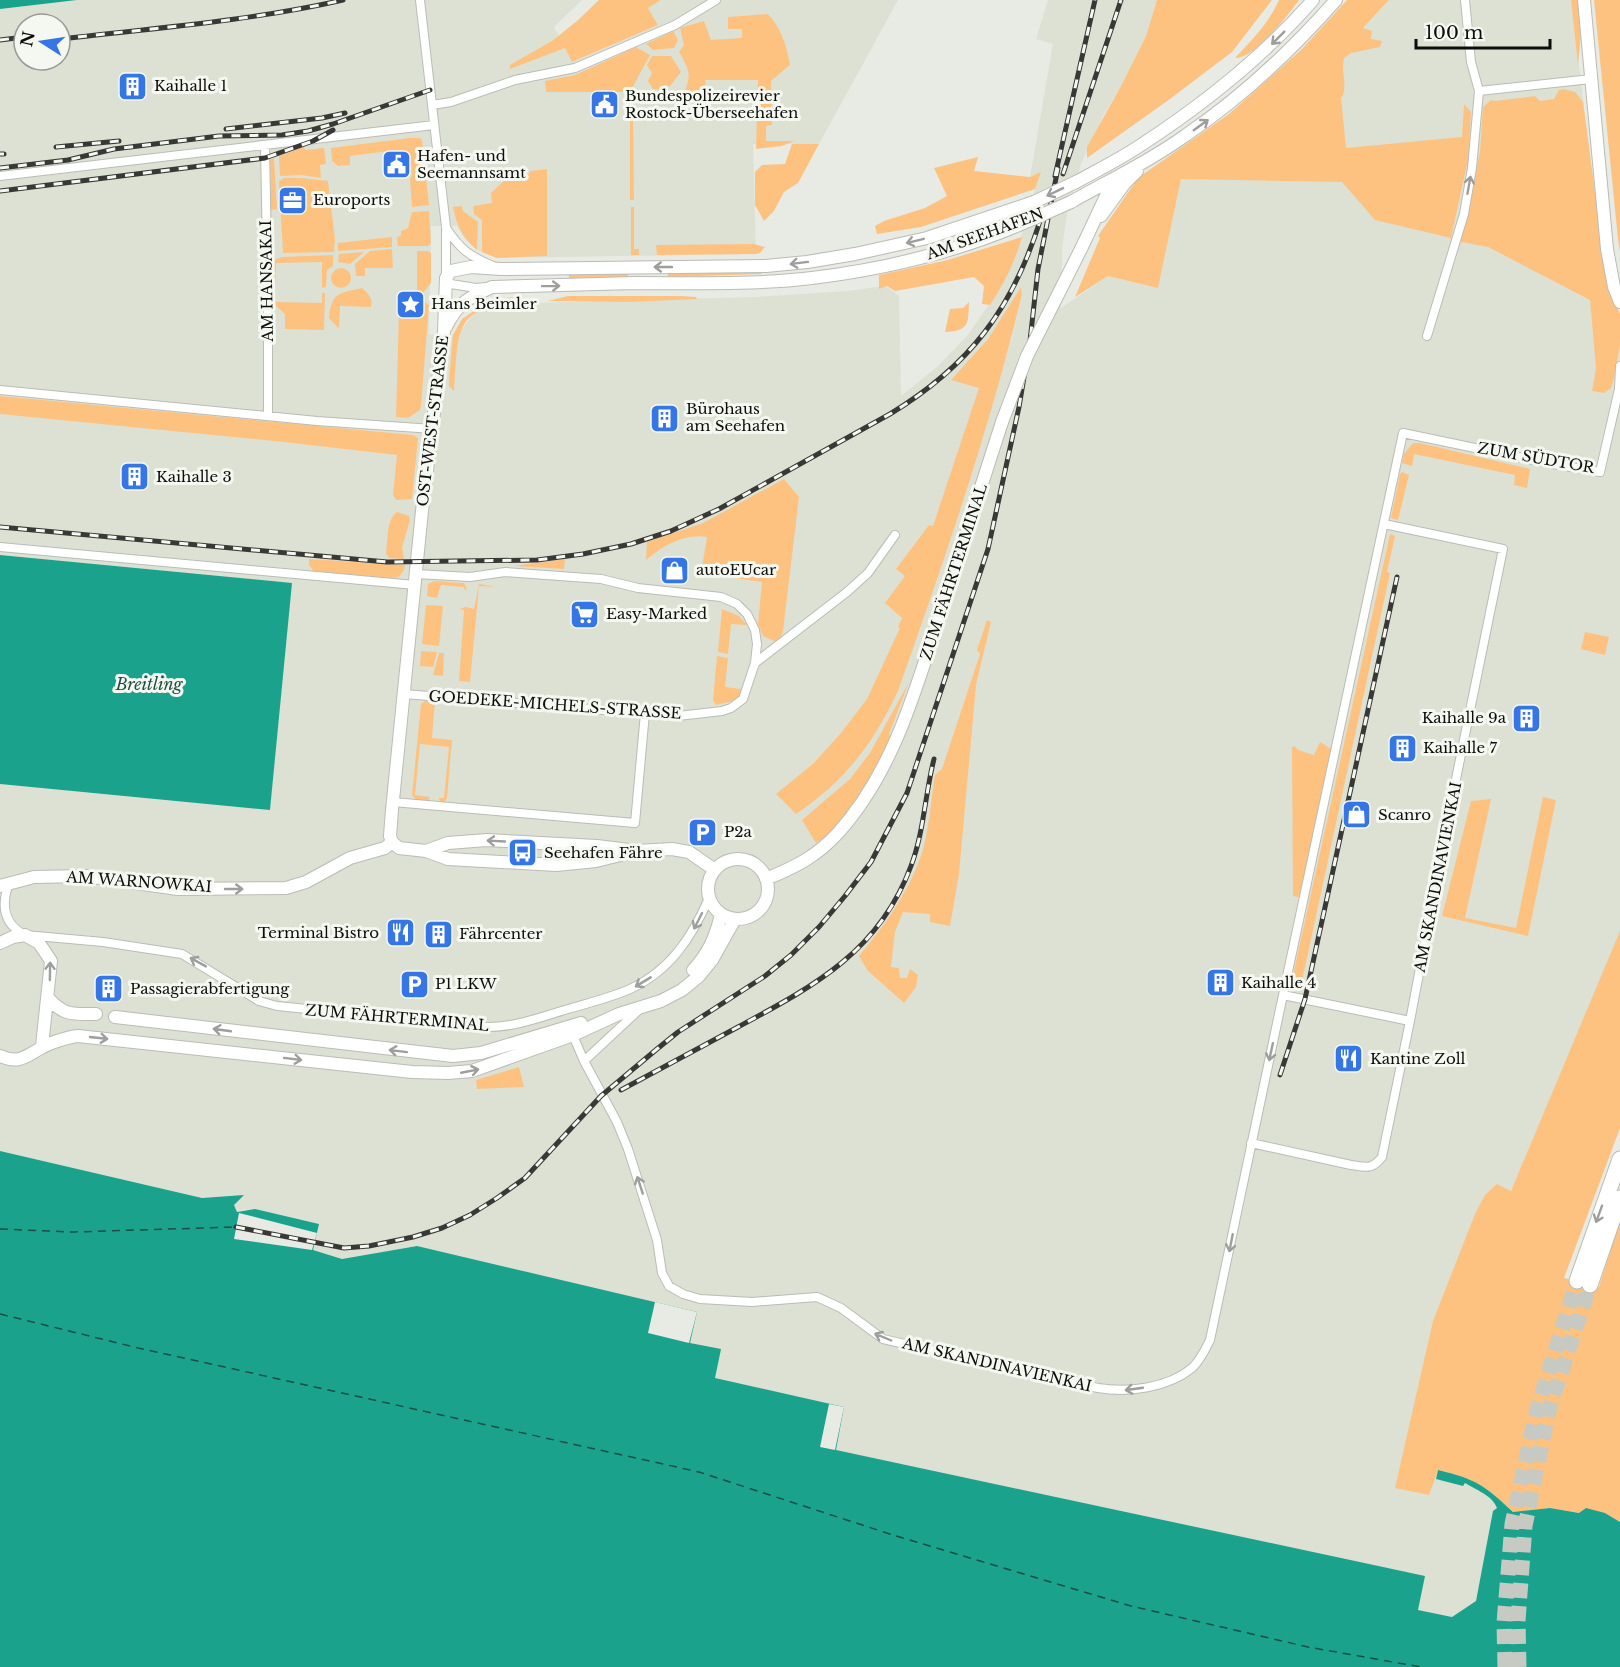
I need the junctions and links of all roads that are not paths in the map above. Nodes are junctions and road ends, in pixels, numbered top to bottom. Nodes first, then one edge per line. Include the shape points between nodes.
1 (420, 0) edge
2 (716, 0) edge
3 (1313, 0) edge
4 (1336, 0) edge
5 (1465, 0) edge
6 (1584, 0) edge
7 (1591, 79) junction
8 (1479, 91) junction
9 (432, 105) junction
10 (434, 125) junction
11 (265, 146) junction
12 (1138, 147) junction
13 (1152, 157) junction
14 (0, 176) edge
15 (1115, 177) junction
16 (1093, 226) junction
17 (446, 227) junction
18 (501, 269) junction
19 (447, 278) junction
20 (492, 287) junction
21 (1620, 302) edge
22 (444, 331) junction
23 (1427, 336) dead end
24 (1620, 366) edge
25 (0, 390) edge
26 (268, 416) junction
27 (433, 429) junction
28 (1403, 433) joint
29 (1384, 524) junction
30 (895, 535) dead end
31 (0, 547) edge
32 (416, 579) junction
33 (755, 663) junction
34 (404, 694) junction
35 (645, 713) junction
36 (393, 802) junction
37 (392, 842) junction
38 (426, 851) junction
39 (636, 851) junction
40 (715, 870) junction
41 (766, 879) junction
42 (5, 885) edge
43 (709, 898) junction
44 (722, 914) junction
45 (735, 919) junction
46 (25, 935) junction
47 (0, 943) edge
48 (1283, 995) junction
49 (48, 998) junction
50 (641, 1007) junction
51 (96, 1014) dead end
52 (115, 1017) dead end
53 (1410, 1021) junction
54 (572, 1032) junction
55 (42, 1046) junction
56 (0, 1056) edge
57 (584, 1061) junction
58 (1251, 1143) junction
59 (1620, 1159) edge
60 (1620, 1198) edge

1 - 9 street, OST-WEST-STRASSE
2 - 9 street via 675,26 575,68 515,80
3 -> 12 street, AM SEEHAFEN via 1255,60
13 -> 4 street, AM SEEHAFEN via 1254,83
5 - 8 street via 1471,62
6 - 7 street
7 - 8 street
7 - 21 street via 1607,249
23 -> 8 street via 1457,242 1472,168
9 - 10 street, OST-WEST-STRASSE
10 - 11 street
10 - 17 street, OST-WEST-STRASSE
11 - 14 street
11 - 26 street, AM HANSAKAI
12 - 15 street, ZUM FÄHRTERMINAL
12 -> 18 street, AM SEEHAFEN, bridge via 1034,202 950,232 859,253 766,266
13 - 15 street, AM SEEHAFEN
13 - 16 street, ZUM FÄHRTERMINAL via 1129,178
15 - 16 street, ZUM FÄHRTERMINAL
20 -> 15 street, AM SEEHAFEN, bridge via 767,281 862,270 948,250 1028,221
16 - 41 street, ZUM FÄHRTERMINAL, bridge via 1027,356 915,690 886,758 852,814 825,846 798,866
17 - 18 street, AM SEEHAFEN via 469,255
17 - 19 street, OST-WEST-STRASSE
18 - 19 street, AM SEEHAFEN via 459,268
19 - 20 street, AM SEEHAFEN via 459,286
19 - 22 street, OST-WEST-STRASSE
20 - 22 street, AM SEEHAFEN via 454,310
22 - 27 street, OST-WEST-STRASSE
24 - 28 street, ZUM SÜDTOR via 1619,389 1600,472
25 - 26 street
26 - 27 street
27 - 32 street, OST-WEST-STRASSE
28 - 29 street, AM SKANDINAVIENKAI
29 - 48 street, AM SKANDINAVIENKAI
29 - 53 street, AM SKANDINAVIENKAI via 1503,549
30 - 33 street via 867,573 847,592
31 - 32 street, GOEDEKE-MICHELS-STRASSE
32 - 33 street, GOEDEKE-MICHELS-STRASSE via 506,572 601,579 638,588 721,597 747,614 755,630
32 - 34 street, OST-WEST-STRASSE
33 - 35 street, GOEDEKE-MICHELS-STRASSE via 743,699 731,708 678,716
34 - 35 street, GOEDEKE-MICHELS-STRASSE
34 - 36 street, OST-WEST-STRASSE
35 - 36 street via 635,823
36 - 37 street, OST-WEST-STRASSE
37 - 38 street via 399,848
42 -> 37 street, AM WARNOWKAI via 34,877 86,876 178,889 286,888
39 -> 38 street via 487,840 448,843
38 - 39 street via 448,859 556,864 596,861
39 - 40 street via 684,851
40 - 41 street via 732,860 746,860 758,867
40 - 43 street, ZUM FÄHRTERMINAL via 708,883
41 - 45 street via 763,904 748,917
42 - 46 street, AM WARNOWKAI via 7,921
43 - 44 street
43 -> 46 street, ZUM FÄHRTERMINAL via 693,932 674,959 643,983 517,1025 488,1027 287,1008 259,1001 183,954
44 - 45 street
44 - 54 street, ZUM FÄHRTERMINAL via 708,951 682,979 663,992
45 - 50 street, ZUM FÄHRTERMINAL via 699,976 661,1002
46 - 47 street
49 -> 46 street, AM WARNOWKAI via 51,961 39,943
48 - 53 street
48 -> 58 street, AM SKANDINAVIENKAI
49 - 51 street via 65,1012
49 - 55 street, AM WARNOWKAI
50 - 54 street, ZUM FÄHRTERMINAL
50 - 57 street
54 -> 52 street, ZUM FÄHRTERMINAL via 453,1056
53 - 58 street via 1382,1157 1376,1165 1367,1167
55 -> 54 street, ZUM FÄHRTERMINAL via 78,1036 424,1073 472,1071
54 - 57 street, AM SKANDINAVIENKAI
55 - 56 street via 19,1060
58 -> 57 street, AM SKANDINAVIENKAI via 1215,1324 1203,1354 1181,1375 1142,1388 1111,1390 883,1339 841,1308 817,1297 752,1302 700,1299 669,1286 628,1149
59 -> 60 highway via 1583,1283

